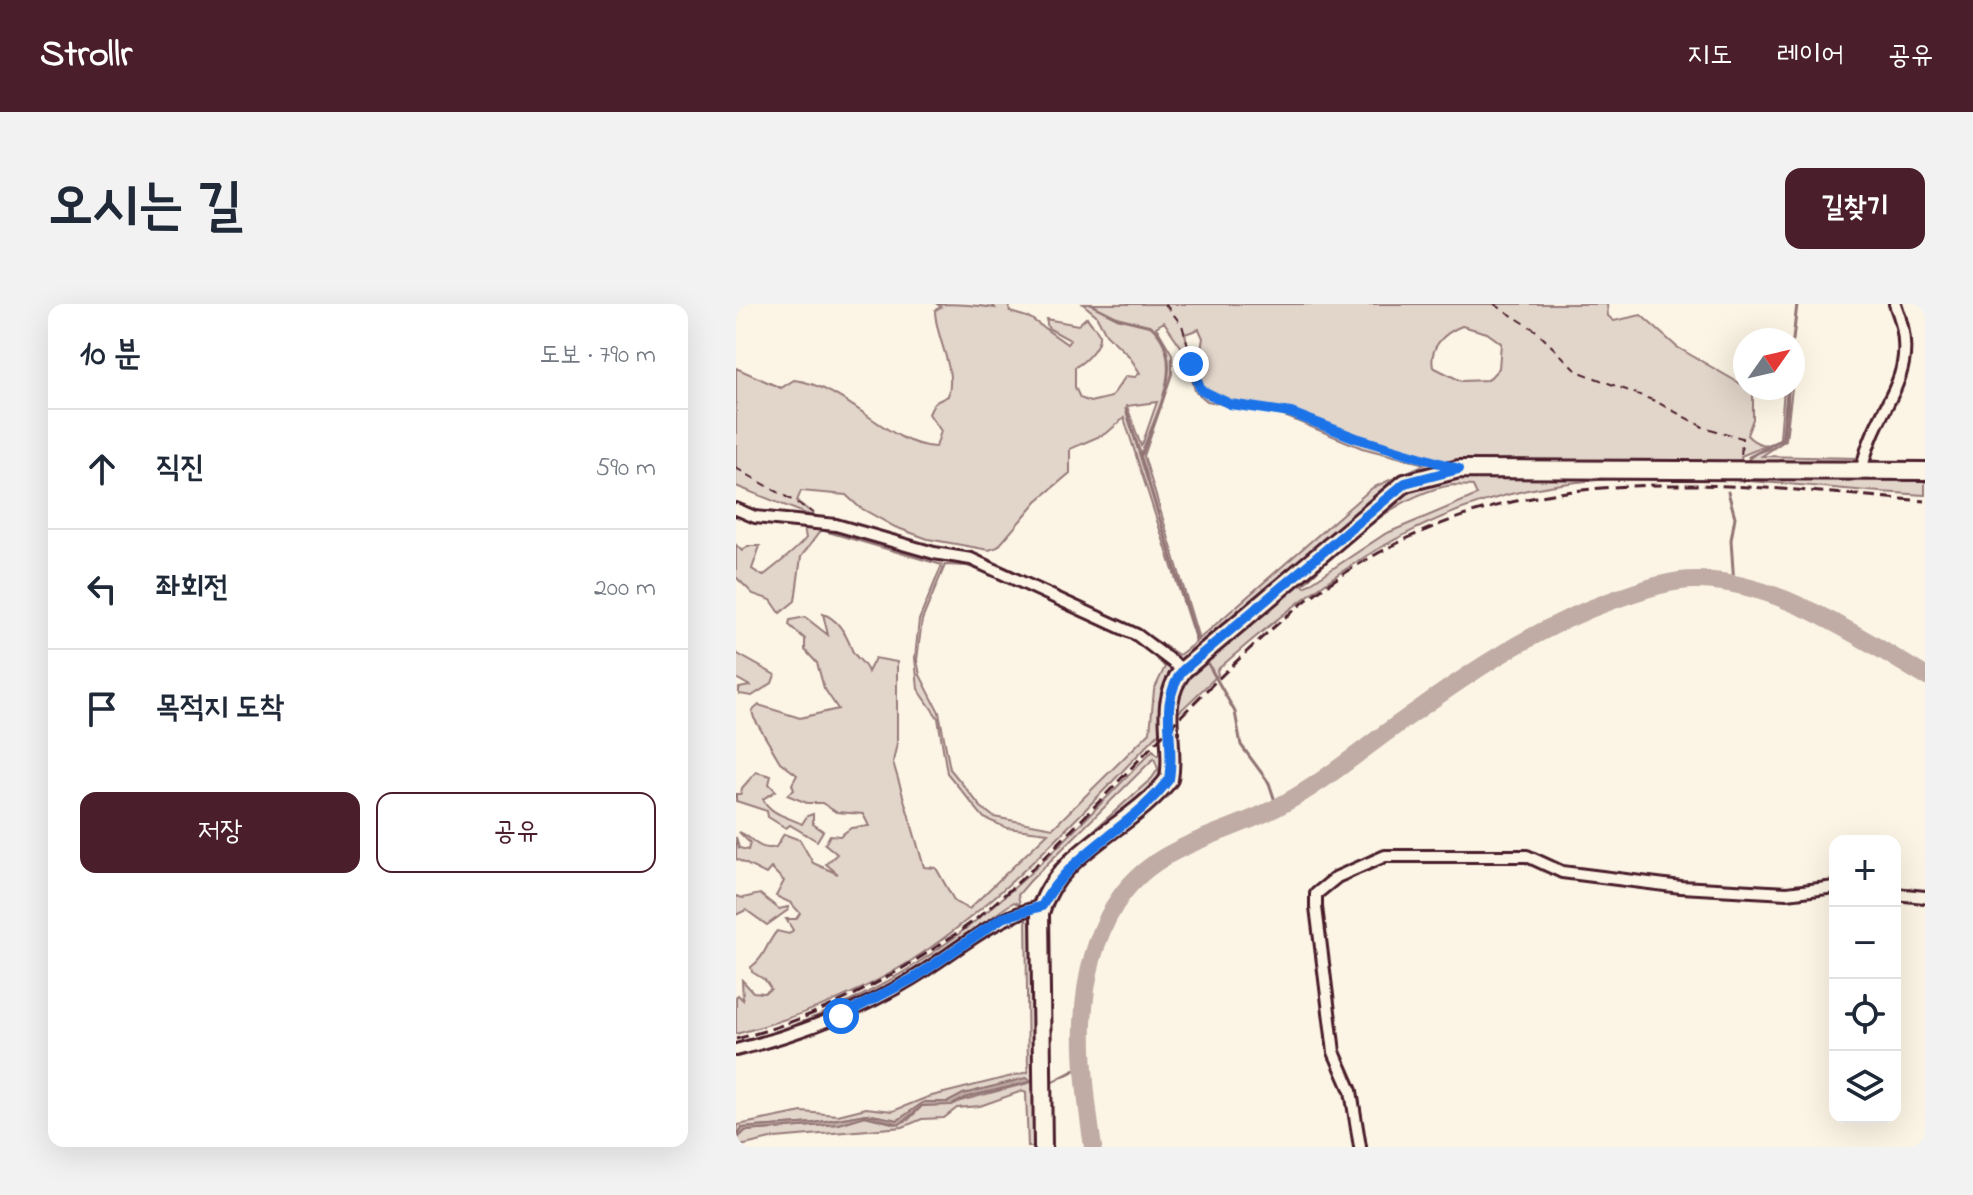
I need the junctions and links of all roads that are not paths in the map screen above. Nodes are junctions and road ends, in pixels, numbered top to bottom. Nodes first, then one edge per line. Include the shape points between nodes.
1 (1895, 304) edge
2 (1862, 469) junction
3 (1925, 471) edge
4 (736, 509) edge
5 (1183, 670) junction
6 (1829, 888) edge
7 (1901, 895) edge
8 (1925, 897) edge
9 (1042, 906) junction
10 (736, 1050) edge
11 (1043, 1147) edge
12 (1360, 1147) edge

1 - 2 street via 1906,334 1907,365 1869,440
2 - 3 main road
2 - 5 main road via 1459,469 1418,478 1390,494
4 - 5 street via 755,517 821,522 971,559 1137,635
5 - 9 main road via 1168,702 1169,779 1060,876
6 - 12 street via 1787,893 1641,884 1562,872 1527,856 1385,856 1337,877 1316,894 1316,907 1334,1052 1351,1091
7 - 8 street
9 - 10 street via 994,922 863,1006 818,1026
9 - 11 main road

